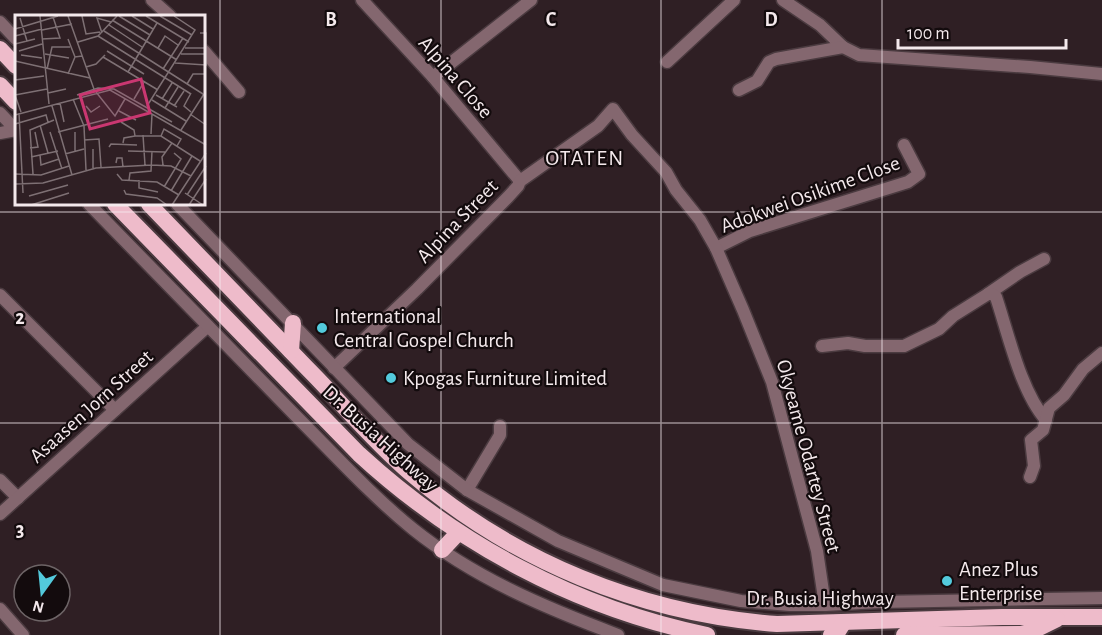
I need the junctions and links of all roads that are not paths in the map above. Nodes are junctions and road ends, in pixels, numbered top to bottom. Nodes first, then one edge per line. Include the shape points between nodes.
1 (152, 0) edge
2 (362, 0) edge
3 (531, 0) edge
4 (734, 0) edge
5 (783, 0) edge
6 (169, 15) edge
7 (0, 22) edge
8 (15, 38) edge
9 (843, 47) junction
10 (206, 53) edge
11 (667, 62) dead end
12 (1102, 74) edge
13 (433, 77) junction
14 (0, 85) edge
15 (740, 90) dead end
16 (239, 92) dead end
17 (15, 101) edge
18 (613, 109) joint
19 (0, 113) edge
20 (15, 129) edge
21 (15, 130) edge
22 (0, 133) edge
23 (904, 145) dead end
24 (520, 181) junction
25 (91, 206) edge
26 (117, 206) edge
27 (151, 206) edge
28 (179, 206) edge
29 (716, 248) junction
30 (1044, 259) dead end
31 (988, 294) junction
32 (3, 301) edge
33 (293, 322) junction
34 (208, 326) junction
35 (822, 346) dead end
36 (291, 351) junction
37 (1102, 353) edge
38 (334, 368) junction
39 (116, 410) junction
40 (1046, 420) junction
41 (500, 426) dead end
42 (1030, 477) dead end
43 (0, 480) edge
44 (467, 490) junction
45 (18, 498) junction
46 (0, 514) edge
47 (458, 533) junction
48 (442, 549) junction
49 (1102, 598) edge
50 (825, 605) junction
51 (1, 614) edge
52 (1061, 617) junction
53 (1102, 617) edge
54 (844, 622) junction
55 (23, 635) edge
56 (618, 635) edge
57 (707, 635) edge
58 (831, 635) edge
59 (904, 635) edge

1 - 6 street
2 - 13 street, Alpina Close
3 - 13 street
4 - 11 street
5 - 9 street via 820,25
7 - 8 street
9 - 12 street via 866,57
9 - 15 street via 776,59 769,62 757,81
10 - 16 street
13 - 24 street, Alpina Close
14 - 17 highway
18 - 24 street, Alpina Street via 598,126
18 - 29 street, Okyeame Odartey Street via 666,172
19 - 20 street
21 - 22 street
23 - 29 street, Adokwei Osikime Close via 919,174 908,182 750,231
24 - 38 street, Alpina Street via 417,290
25 - 34 street, Dr. Busia Highway
26 - 47 highway, Dr. Busia Highway via 359,454
27 - 36 highway, Dr. Busia Highway
28 - 33 street, Dr. Busia Highway
29 - 50 street, Okyeame Odartey Street via 772,382 817,551
30 - 31 street
31 - 35 street via 939,329 904,346
31 - 40 street via 996,297 1016,360 1037,409
32 - 39 street
33 - 36 highway
33 - 38 street, Dr. Busia Highway
34 - 39 street, Asaasen Jorn Street
34 - 48 street, Dr. Busia Highway via 359,479 413,529
36 - 54 highway, Dr. Busia Highway via 408,471 489,531 553,566 644,601 709,616 777,624
37 - 40 street via 1049,408
38 - 44 street, Dr. Busia Highway via 408,444
39 - 45 street, Asaasen Jorn Street
40 - 42 street via 1043,430 1030,440 1034,466
41 - 44 street via 500,435
43 - 45 street
44 - 50 street, Dr. Busia Highway via 558,541 663,585 741,601
45 - 46 street, Asaasen Jorn Street
47 - 48 highway
47 - 57 highway, Dr. Busia Highway via 508,562 600,604 664,626
48 - 56 street, Dr. Busia Highway via 494,582 550,610
49 - 50 street, Dr. Busia Highway
51 - 55 street
52 - 53 highway, Dr. Busia Highway
52 - 54 highway, Dr. Busia Highway
52 - 59 highway via 1021,634
54 - 58 highway

